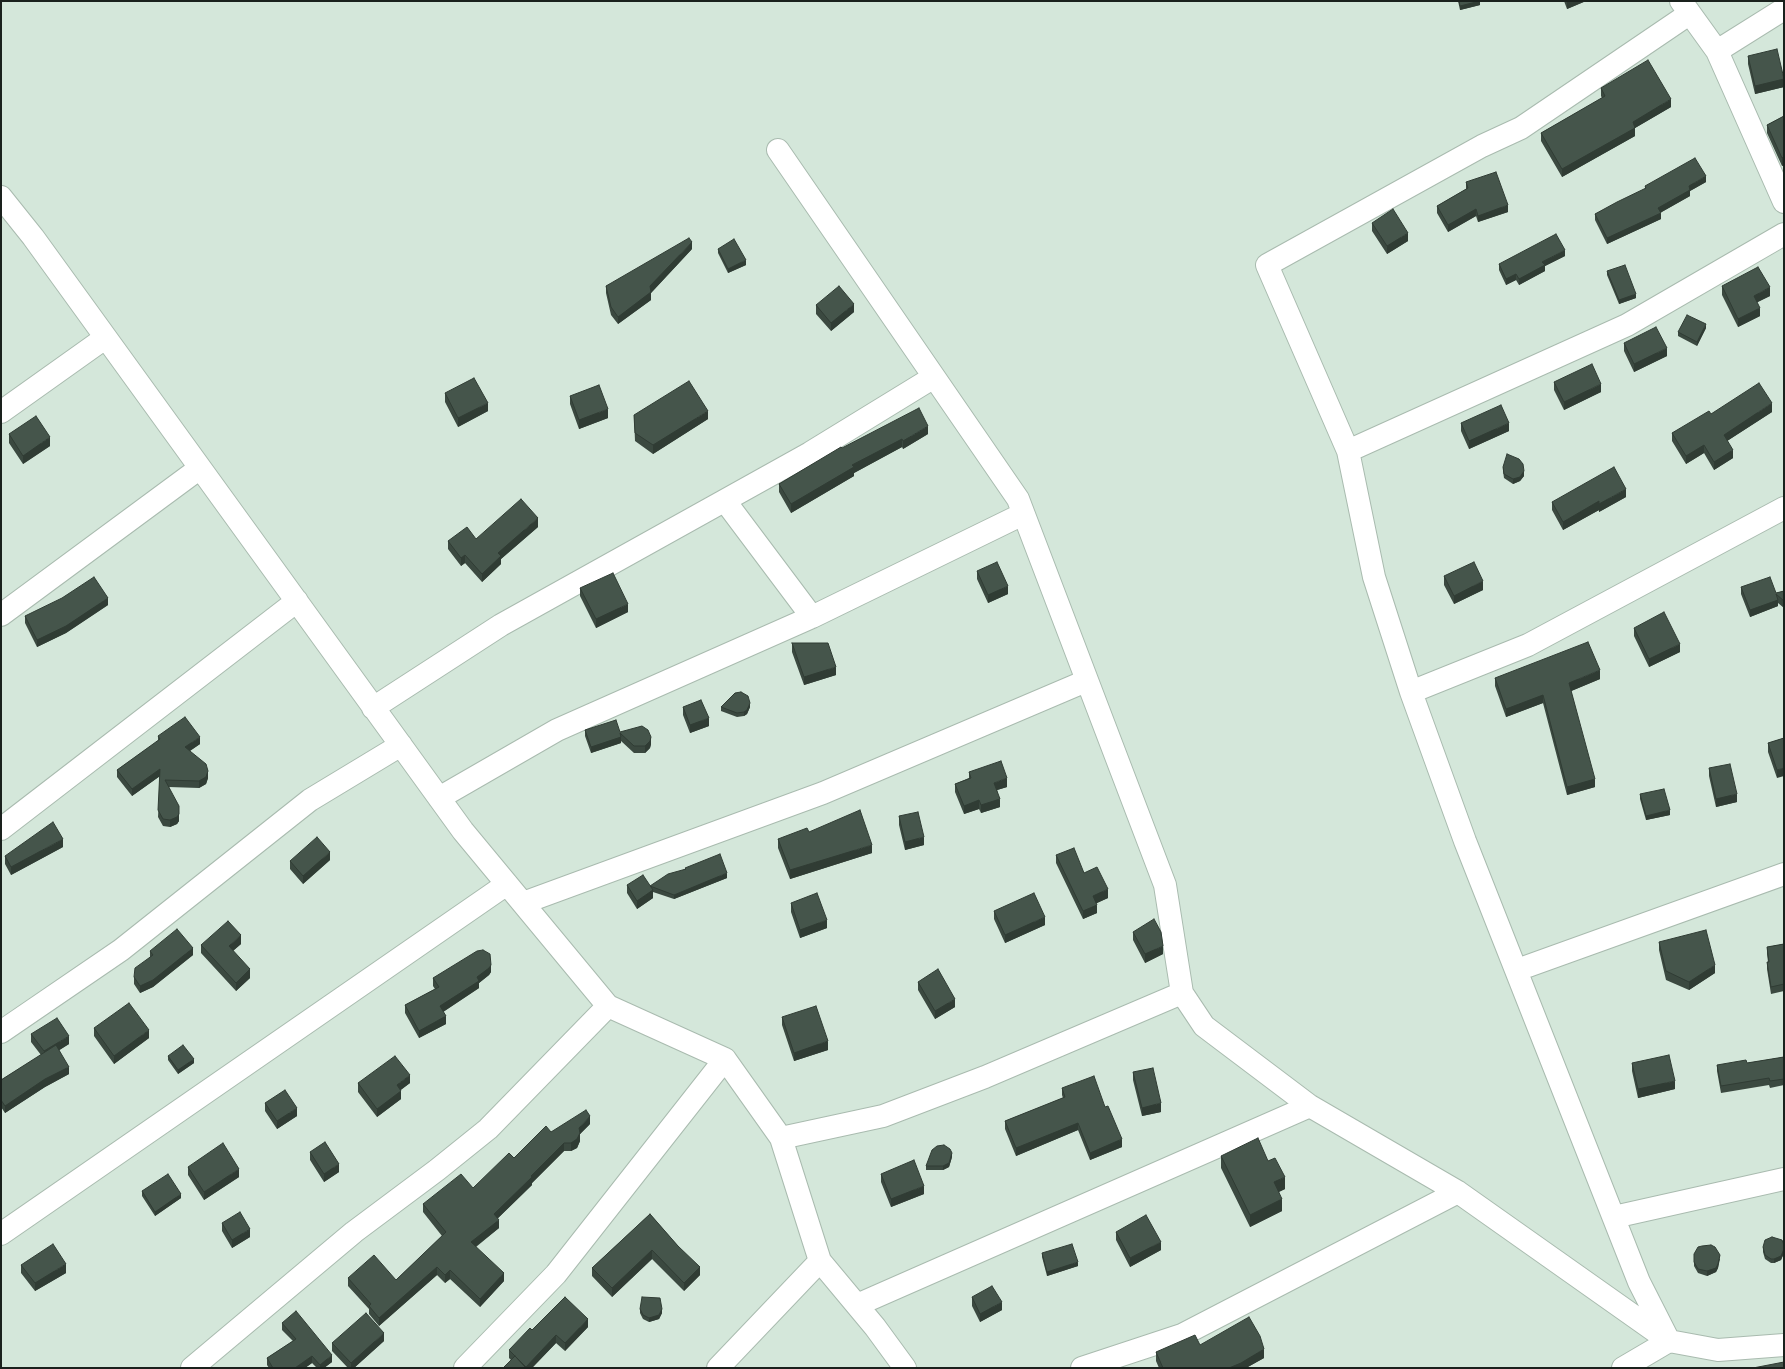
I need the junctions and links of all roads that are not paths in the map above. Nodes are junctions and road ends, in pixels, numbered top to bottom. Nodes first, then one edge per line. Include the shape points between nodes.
1 (1685, 7) edge
2 (1784, 9) edge
3 (1717, 51) junction
4 (778, 150) dead end
5 (1, 199) edge
6 (1784, 202) edge
7 (1784, 234) edge
8 (106, 338) junction
9 (934, 377) junction
10 (1, 412) edge
11 (1348, 451) junction
12 (200, 468) junction
13 (725, 500) junction
14 (1784, 508) edge
15 (1023, 514) junction
16 (296, 601) junction
17 (1, 615) edge
18 (812, 617) junction
19 (1086, 681) junction
20 (1411, 692) junction
21 (374, 708) junction
22 (401, 745) junction
23 (439, 798) junction
24 (1, 829) edge
25 (1784, 874) edge
26 (507, 884) junction
27 (523, 903) junction
28 (1517, 970) junction
29 (1182, 993) junction
30 (608, 1006) junction
31 (1, 1032) edge
32 (725, 1059) junction
33 (1310, 1106) junction
34 (781, 1138) junction
35 (1784, 1178) edge
36 (1458, 1192) junction
37 (1614, 1217) junction
38 (1, 1234) edge
39 (820, 1261) junction
40 (857, 1305) junction
41 (1669, 1341) junction
42 (1784, 1345) edge
43 (192, 1368) edge
44 (465, 1368) edge
45 (718, 1368) edge
46 (905, 1368) edge
47 (1082, 1368) edge
48 (1623, 1368) edge

1 - 3 street
1 - 11 street via 1521,128 1482,146 1267,265
2 - 3 street
3 - 6 street
4 - 9 street
5 - 8 street
7 - 11 street via 1627,325
8 - 10 street
8 - 12 street
9 - 13 street via 810,453
9 - 15 street via 1018,499
11 - 20 street via 1374,577
12 - 16 street
12 - 17 street
13 - 18 street
13 - 21 street via 501,625
14 - 20 street via 1528,645
15 - 18 street
15 - 19 street
16 - 21 street
16 - 24 street
18 - 23 street via 557,730
19 - 27 street via 823,793
19 - 29 street via 1165,885
20 - 28 street via 1465,841
21 - 22 street
22 - 23 street
22 - 31 street via 310,800 121,950
23 - 26 street
25 - 28 street
26 - 27 street
26 - 38 street
27 - 30 street
28 - 37 street
29 - 33 street via 1204,1026
29 - 34 street via 985,1077 883,1116
30 - 32 street
30 - 43 street via 488,1129 354,1232
32 - 34 street
32 - 44 street via 556,1274
33 - 36 street
33 - 40 street
34 - 39 street
35 - 37 street
36 - 41 street
36 - 47 street via 1182,1335
37 - 41 street via 1639,1282
39 - 40 street
39 - 45 street
40 - 46 street
41 - 42 street via 1718,1350
41 - 48 street

